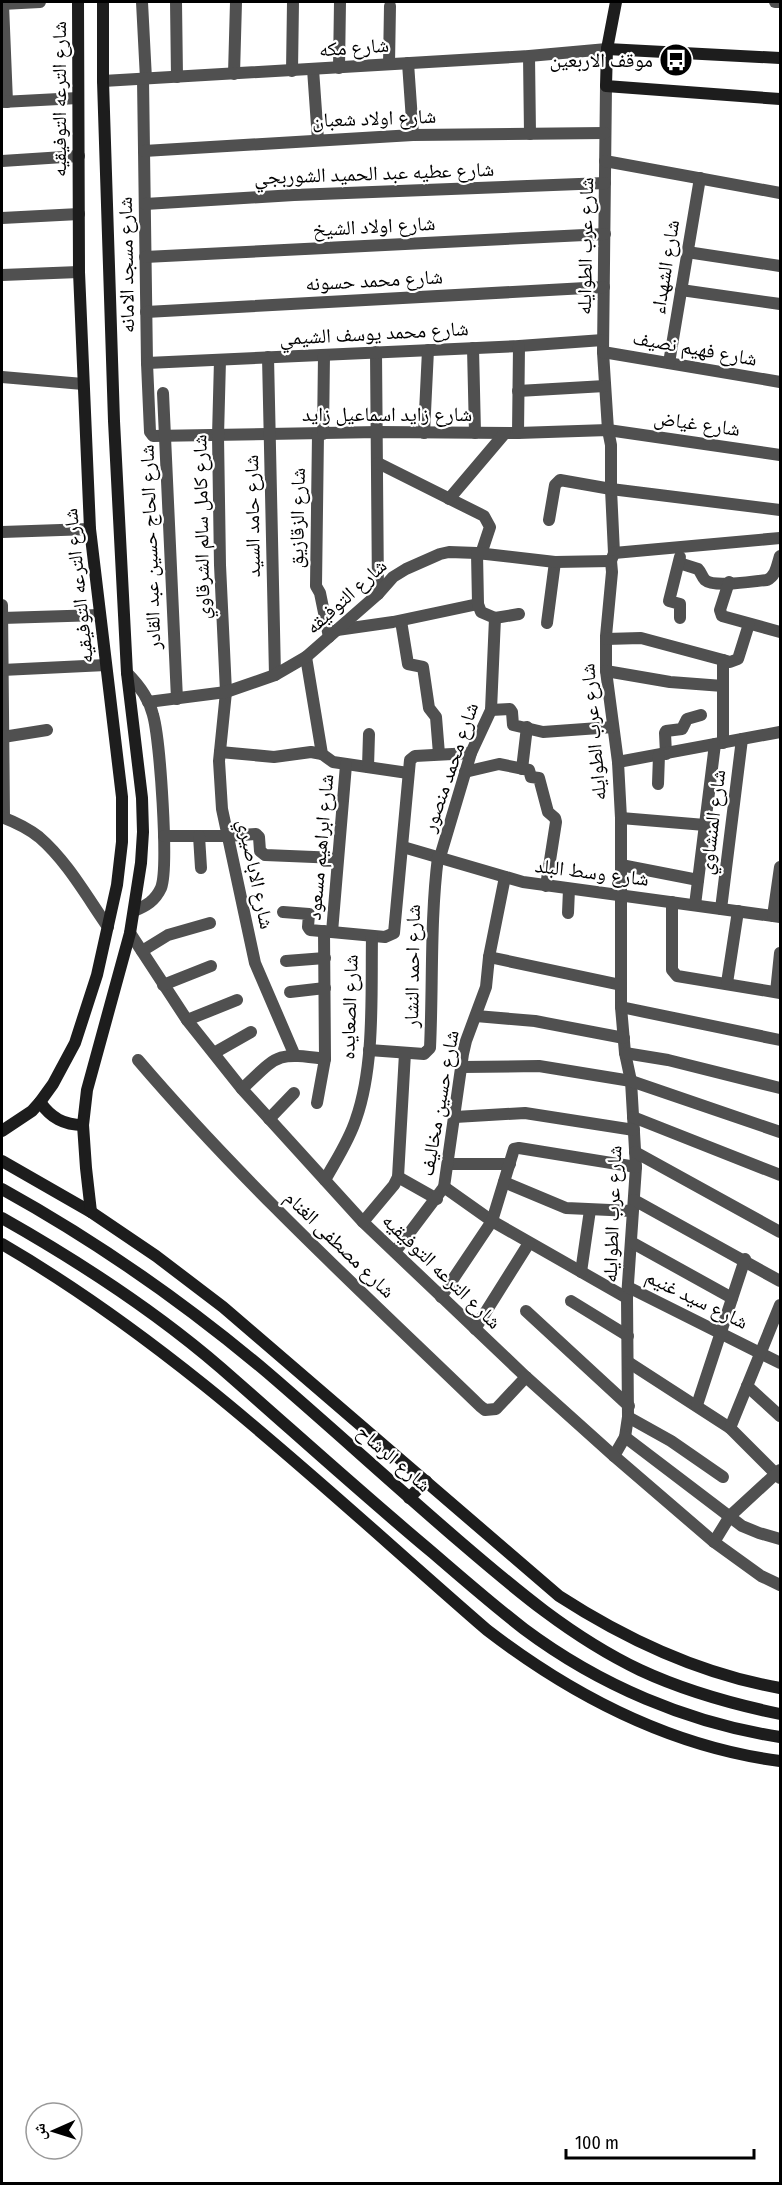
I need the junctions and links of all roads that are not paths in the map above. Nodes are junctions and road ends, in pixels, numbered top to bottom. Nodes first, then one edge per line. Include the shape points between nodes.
1 (40, 2) edge
2 (78, 2) edge
3 (104, 2) edge
4 (142, 2) edge
5 (176, 2) edge
6 (236, 2) edge
7 (293, 2) edge
8 (340, 2) edge
9 (616, 2) edge
10 (775, 2) edge
11 (780, 2) edge
12 (2, 4) edge
13 (390, 6) dead end
14 (607, 49) junction
15 (529, 56) junction
16 (780, 58) edge
17 (408, 63) junction
18 (389, 64) junction
19 (339, 68) junction
20 (313, 69) junction
21 (292, 71) junction
22 (234, 74) junction
23 (177, 77) junction
24 (145, 79) junction
25 (103, 81) junction
26 (606, 86) junction
27 (78, 98) junction
28 (780, 99) edge
29 (4, 102) edge
30 (605, 133) junction
31 (530, 134) junction
32 (413, 135) junction
33 (318, 140) junction
34 (144, 151) junction
35 (79, 156) junction
36 (2, 161) edge
37 (605, 161) junction
38 (700, 178) junction
39 (605, 183) junction
40 (780, 193) edge
41 (145, 204) junction
42 (79, 214) junction
43 (2, 218) edge
44 (605, 234) junction
45 (687, 252) junction
46 (145, 257) junction
47 (780, 266) edge
48 (79, 272) junction
49 (2, 275) edge
50 (604, 287) junction
51 (681, 290) junction
52 (780, 304) edge
53 (146, 312) junction
54 (519, 346) junction
55 (603, 346) junction
56 (473, 348) junction
57 (428, 350) junction
58 (376, 352) junction
59 (324, 355) junction
60 (268, 357) junction
61 (220, 360) junction
62 (147, 363) junction
63 (669, 363) junction
64 (2, 377) edge
65 (780, 382) edge
66 (83, 384) junction
67 (605, 386) junction
68 (518, 391) junction
69 (163, 393) dead end
70 (608, 430) junction
71 (378, 432) junction
72 (424, 433) junction
73 (475, 433) junction
74 (511, 433) junction
75 (321, 434) junction
76 (269, 435) junction
77 (218, 436) junction
78 (165, 437) junction
79 (780, 455) edge
80 (378, 463) junction
81 (611, 489) junction
82 (449, 499) junction
83 (780, 510) edge
84 (549, 520) dead end
85 (90, 530) junction
86 (2, 532) edge
87 (780, 538) edge
88 (683, 547) junction
89 (479, 554) junction
90 (780, 556) edge
91 (613, 557) junction
92 (555, 561) junction
93 (679, 563) junction
94 (729, 582) junction
95 (378, 594) junction
96 (2, 604) edge
97 (478, 604) junction
98 (519, 614) dead end
99 (100, 615) junction
100 (2, 618) edge
101 (495, 618) junction
102 (680, 618) dead end
103 (400, 621) junction
104 (547, 623) dead end
105 (749, 624) junction
106 (780, 632) edge
107 (333, 633) junction
108 (606, 639) junction
109 (306, 657) junction
110 (723, 660) junction
111 (106, 665) junction
112 (2, 670) edge
113 (606, 671) junction
114 (127, 673) junction
115 (275, 675) junction
116 (723, 686) junction
117 (226, 692) junction
118 (177, 699) junction
119 (148, 702) junction
120 (491, 710) junction
121 (701, 716) dead end
122 (614, 727) junction
123 (527, 728) junction
124 (47, 730) dead end
125 (780, 730) edge
126 (369, 734) dead end
127 (3, 737) junction
128 (742, 740) junction
129 (719, 744) junction
130 (220, 752) junction
131 (471, 753) junction
132 (322, 754) junction
133 (440, 754) junction
134 (662, 754) junction
135 (618, 762) junction
136 (346, 765) junction
137 (368, 767) junction
138 (522, 769) junction
139 (408, 772) junction
140 (465, 772) junction
141 (658, 784) dead end
142 (3, 818) edge
143 (621, 818) junction
144 (705, 825) junction
145 (164, 836) junction
146 (199, 836) junction
147 (227, 836) junction
148 (403, 847) junction
149 (439, 857) junction
150 (338, 858) junction
151 (621, 865) junction
152 (780, 867) edge
153 (201, 868) dead end
154 (505, 877) junction
155 (698, 880) junction
156 (546, 886) junction
157 (569, 889) junction
158 (620, 895) junction
159 (672, 902) junction
160 (695, 905) junction
161 (721, 909) junction
162 (134, 910) junction
163 (738, 911) junction
164 (283, 912) dead end
165 (568, 913) dead end
166 (777, 917) edge
167 (210, 923) dead end
168 (108, 927) junction
169 (328, 932) junction
170 (129, 933) junction
171 (372, 936) junction
172 (142, 951) junction
173 (780, 953) edge
174 (489, 957) junction
175 (325, 958) junction
176 (286, 961) dead end
177 (211, 966) dead end
178 (727, 983) junction
179 (621, 985) junction
180 (163, 986) junction
181 (325, 988) junction
182 (290, 992) dead end
183 (778, 992) edge
184 (237, 1000) dead end
185 (621, 1007) junction
186 (476, 1016) junction
187 (187, 1020) junction
188 (251, 1032) dead end
189 (624, 1038) junction
190 (780, 1040) edge
191 (369, 1050) junction
192 (213, 1053) junction
193 (405, 1053) junction
194 (625, 1053) junction
195 (295, 1056) junction
196 (325, 1059) junction
197 (138, 1060) dead end
198 (462, 1067) junction
199 (631, 1081) junction
200 (780, 1088) edge
201 (242, 1089) junction
202 (294, 1093) dead end
203 (40, 1102) junction
204 (317, 1103) dead end
205 (455, 1117) junction
206 (269, 1119) junction
207 (633, 1123) junction
208 (83, 1125) junction
209 (2, 1131) edge
210 (780, 1132) edge
211 (635, 1152) junction
212 (2, 1161) edge
213 (448, 1164) junction
214 (510, 1164) junction
215 (636, 1167) junction
216 (780, 1175) edge
217 (398, 1177) junction
218 (325, 1180) junction
219 (504, 1182) junction
220 (444, 1187) junction
221 (2, 1189) edge
222 (437, 1199) junction
223 (633, 1206) junction
224 (590, 1210) junction
225 (91, 1212) junction
226 (2, 1218) edge
227 (492, 1221) junction
228 (363, 1222) junction
229 (780, 1232) edge
230 (631, 1242) junction
231 (529, 1243) junction
232 (2, 1244) edge
233 (395, 1252) junction
234 (745, 1259) junction
235 (581, 1272) junction
236 (780, 1281) edge
237 (628, 1293) junction
238 (441, 1297) junction
239 (732, 1298) junction
240 (571, 1301) dead end
241 (780, 1305) edge
242 (526, 1311) dead end
243 (475, 1329) junction
244 (721, 1335) junction
245 (628, 1336) junction
246 (761, 1352) junction
247 (628, 1362) junction
248 (780, 1363) edge
249 (526, 1377) junction
250 (747, 1386) junction
251 (697, 1405) junction
252 (628, 1411) junction
253 (780, 1416) edge
254 (730, 1428) junction
255 (625, 1437) junction
256 (614, 1456) junction
257 (779, 1474) edge
258 (723, 1477) dead end
259 (426, 1481) junction
260 (409, 1498) junction
261 (730, 1516) junction
262 (392, 1519) junction
263 (377, 1535) junction
264 (780, 1539) edge
265 (714, 1542) junction
266 (780, 1585) edge
267 (780, 1688) edge
268 (780, 1714) edge
269 (780, 1737) edge
270 (780, 1761) edge

1 - 12 street
2 - 27 main road, شارع الترعه التوفيقيه
3 - 25 main road, شارع الترعه التوفيقيه
4 - 24 street, شارع مسجد الامانه
5 - 23 street
6 - 22 street
7 - 21 street
8 - 19 street
9 - 14 main road, شارع عرب الطوايله
10 - 11 street
12 - 29 street
13 - 18 street
14 - 15 street, شارع مكه
14 - 16 main road
14 - 26 main road, شارع عرب الطوايله
15 - 17 street, شارع مكه
15 - 31 street
17 - 18 street, شارع مكه
17 - 32 street
18 - 19 street, شارع مكه
19 - 20 street, شارع مكه
20 - 21 street, شارع مكه
20 - 33 street
21 - 22 street, شارع مكه
22 - 23 street, شارع مكه
23 - 24 street, شارع مكه
24 - 25 street, شارع مكه
24 - 34 street, شارع مسجد الامانه
25 - 114 main road, شارع الترعه التوفيقيه
26 - 28 main road
26 - 30 street, شارع عرب الطوايله
27 - 29 street
27 - 35 main road, شارع الترعه التوفيقيه
30 - 31 street, شارع اولاد شعبان
30 - 37 street, شارع عرب الطوايله
31 - 32 street, شارع اولاد شعبان
32 - 33 street, شارع اولاد شعبان
33 - 34 street, شارع اولاد شعبان
34 - 41 street, شارع مسجد الامانه
35 - 36 street
35 - 42 main road, شارع الترعه التوفيقيه
37 - 38 street
37 - 39 street, شارع عرب الطوايله
38 - 40 street
38 - 45 street, شارع الشهداء
39 - 41 street, شارع عطيه عبد الحميد الشوربجي
39 - 44 street, شارع عرب الطوايله
41 - 46 street, شارع مسجد الامانه
42 - 43 street
42 - 48 main road, شارع الترعه التوفيقيه
44 - 46 street, شارع اولاد الشيخ
44 - 50 street, شارع عرب الطوايله
45 - 47 street
45 - 51 street, شارع الشهداء
46 - 53 street, شارع مسجد الامانه
48 - 49 street
48 - 66 main road, شارع الترعه التوفيقيه
50 - 53 street, شارع محمد حسونه
50 - 55 street, شارع عرب الطوايله
51 - 52 street
51 - 63 street, شارع الشهداء
53 - 62 street, شارع مسجد الامانه
54 - 55 street, شارع محمد يوسف الشيمي
54 - 56 street, شارع محمد يوسف الشيمي
54 - 68 street
55 - 63 street, شارع فهيم نصيف
55 - 67 street, شارع عرب الطوايله
56 - 57 street, شارع محمد يوسف الشيمي
56 - 73 street
57 - 58 street, شارع محمد يوسف الشيمي
57 - 72 street
58 - 59 street, شارع محمد يوسف الشيمي
58 - 71 street
59 - 60 street, شارع محمد يوسف الشيمي
59 - 75 street, شارع الزقازيق
60 - 61 street, شارع محمد يوسف الشيمي
60 - 76 street, شارع حامد السيد
61 - 62 street, شارع محمد يوسف الشيمي
61 - 77 street, شارع كامل سالم الشرقاوي
62 - 78 street, شارع مسجد الامانه via 151,434
63 - 65 street, شارع فهيم نصيف
64 - 66 street
66 - 85 main road, شارع الترعه التوفيقيه
67 - 68 street
67 - 70 street, شارع عرب الطوايله
68 - 74 street
69 - 78 street, شارع الحاج حسين عبد القادر
70 - 74 street, شارع زايد اسماعيل زايد
70 - 79 street, شارع غياض
70 - 81 street, شارع عرب الطوايله
71 - 72 street, شارع زايد اسماعيل زايد
71 - 75 street, شارع زايد اسماعيل زايد
71 - 80 street
72 - 73 street, شارع زايد اسماعيل زايد
73 - 74 street, شارع زايد اسماعيل زايد
74 - 82 street
75 - 76 street, شارع زايد اسماعيل زايد
75 - 107 street, شارع الزقازيق via 316,586
76 - 77 street, شارع زايد اسماعيل زايد
76 - 115 street, شارع حامد السيد
77 - 78 street, شارع زايد اسماعيل زايد
77 - 117 street, شارع كامل سالم الشرقاوي
78 - 118 street, شارع الحاج حسين عبد القادر
80 - 82 street
80 - 95 street
81 - 83 street
81 - 84 street via 557,481
81 - 91 street, شارع عرب الطوايله
82 - 89 street via 488,521 489,533
85 - 86 street
85 - 99 main road, شارع الترعه التوفيقيه
87 - 88 street, شارع التوفيقه
88 - 91 street, شارع التوفيقه
88 - 93 street
89 - 92 street, شارع التوفيقه
89 - 95 street, شارع التوفيقه via 440,554 393,577
89 - 97 street
90 - 94 street via 771,578
91 - 92 street, شارع التوفيقه
91 - 108 street, شارع عرب الطوايله
92 - 104 street
93 - 94 street via 698,568 708,582
93 - 102 street via 669,601 680,604
94 - 105 street via 721,614
95 - 107 street, شارع التوفيقه
96 - 100 street
97 - 101 street via 481,612
97 - 103 street
98 - 101 street
99 - 100 street
99 - 111 main road, شارع الترعه التوفيقيه
100 - 112 street
101 - 120 street, شارع محمد منصور
103 - 107 street
103 - 133 street via 408,664 423,667 429,710 436,717
105 - 106 street
105 - 110 street via 738,658 733,662
107 - 109 street, شارع التوفيقه
108 - 110 street via 641,638
108 - 113 street, شارع عرب الطوايله
109 - 115 street, شارع التوفيقه
109 - 132 street
110 - 116 street
111 - 112 street
111 - 168 main road, شارع الترعه التوفيقيه via 122,797 120,862
112 - 127 street
113 - 116 street
113 - 122 street, شارع عرب الطوايله
114 - 119 street
114 - 162 main road, شارع الترعه التوفيقيه via 142,798 141,863
115 - 117 street, شارع التوفيقه
116 - 129 street
117 - 118 street, شارع التوفيقه
117 - 130 street, شارع الاباصيري
118 - 119 street, شارع التوفيقه
119 - 145 street via 157,737
120 - 123 street via 510,709 513,724
120 - 131 street, شارع محمد منصور
121 - 134 street via 687,719 682,729 666,731
122 - 123 street via 549,732
122 - 135 street, شارع عرب الطوايله
123 - 138 street
124 - 127 street
125 - 128 street
126 - 137 street
127 - 142 street
128 - 129 street
128 - 161 street, شارع المنشاوي
129 - 134 street
129 - 144 street
130 - 132 street
130 - 147 street, شارع الاباصيري
131 - 133 street
131 - 140 street, شارع محمد منصور
132 - 136 street
133 - 139 street via 411,757
134 - 135 street
134 - 141 street
135 - 143 street, شارع عرب الطوايله
136 - 137 street
136 - 150 street, شارع ابراهيم مسعود
137 - 139 street
138 - 140 street via 499,764
138 - 156 street via 539,778 548,812 555,818
139 - 148 street
140 - 149 street, شارع محمد منصور
142 - 168 street via 39,837
143 - 144 street
143 - 151 street, شارع عرب الطوايله
144 - 155 street
145 - 146 street
145 - 162 street via 162,885 148,905
146 - 147 street
146 - 153 street
147 - 150 street via 258,835 260,851 265,855
147 - 195 street, شارع الاباصيري via 255,963
148 - 149 street, شارع وسط البلد
148 - 171 street, شارع الصعايده via 395,929 390,936
149 - 154 street, شارع وسط البلد
149 - 193 street, شارع احمد النشار via 433,895 430,1048 424,1054
150 - 169 street, شارع ابراهيم مسعود
151 - 155 street
151 - 158 street, شارع عرب الطوايله
152 - 166 street
154 - 156 street, شارع وسط البلد
154 - 174 street, شارع حسين مخاليف
155 - 160 street
156 - 157 street, شارع وسط البلد
157 - 158 street, شارع وسط البلد
157 - 165 street
158 - 159 street, شارع وسط البلد
158 - 179 street, شارع عرب الطوايله
159 - 160 street, شارع وسط البلد
159 - 178 street via 672,970 677,976
160 - 161 street, شارع وسط البلد
161 - 163 street, شارع وسط البلد
162 - 170 main road, شارع الترعه التوفيقيه
163 - 166 street, شارع وسط البلد
163 - 178 street
164 - 169 street via 309,914 309,929
167 - 172 street via 168,934
168 - 203 main road, شارع الترعه التوفيقيه via 75,1043
169 - 171 street
169 - 175 street, شارع ابراهيم مسعود
170 - 172 street, شارع الترعه التوفيقيه
170 - 208 main road, شارع الترعه التوفيقيه via 89,1080
171 - 191 street, شارع الصعايده
172 - 180 street, شارع الترعه التوفيقيه
173 - 183 street
174 - 179 street
174 - 186 street, شارع حسين مخاليف via 486,987
175 - 176 street
175 - 181 street, شارع ابراهيم مسعود
177 - 180 street
178 - 183 street
179 - 185 street, شارع عرب الطوايله
180 - 187 street, شارع الترعه التوفيقيه
181 - 182 street
181 - 196 street, شارع ابراهيم مسعود
184 - 187 street
185 - 189 street, شارع عرب الطوايله
185 - 190 street
186 - 189 street via 535,1021
186 - 198 street, شارع حسين مخاليف via 466,1041
187 - 192 street, شارع الترعه التوفيقيه
188 - 192 street
189 - 194 street, شارع عرب الطوايله
191 - 193 street, شارع احمد النشار
191 - 218 street, شارع الصعايده via 357,1116
192 - 201 street, شارع الترعه التوفيقيه
193 - 217 street, شارع احمد النشار
194 - 199 street, شارع عرب الطوايله
194 - 200 street
195 - 196 street
195 - 201 street via 278,1058
196 - 204 street, شارع ابراهيم مسعود
197 - 249 street, شارع مصطفى الغنام via 258,1191 480,1406 485,1410 496,1409
198 - 199 street via 539,1066
198 - 205 street, شارع حسين مخاليف
199 - 207 street, شارع عرب الطوايله
199 - 210 street
201 - 206 street, شارع الترعه التوفيقيه
202 - 206 street
203 - 208 main road via 63,1122
203 - 209 main road, شارع الترعه التوفيقيه
205 - 207 street via 525,1113
205 - 213 street, شارع حسين مخاليف
206 - 218 street, شارع الترعه التوفيقيه
207 - 211 street, شارع عرب الطوايله
207 - 216 street
208 - 225 main road, شارع الترعه التوفيقيه
211 - 215 street, شارع عرب الطوايله
211 - 229 street
212 - 225 main road
213 - 214 street
213 - 220 street, شارع حسين مخاليف
214 - 215 street via 513,1150 519,1148
214 - 219 street
215 - 223 street, شارع عرب الطوايله
217 - 222 street
217 - 228 street
218 - 228 street, شارع الترعه التوفيقيه
219 - 224 street via 566,1208
219 - 227 street
220 - 222 street, شارع حسين مخاليف
220 - 227 street, شارع سيد غنيم
221 - 260 main road, شارع الرشاح via 99,1246 204,1321
222 - 233 street, شارع حسين مخاليف
223 - 224 street
223 - 230 street, شارع عرب الطوايله
223 - 234 street
224 - 235 street
225 - 259 main road via 224,1307
226 - 262 main road via 90,1272 177,1334
227 - 231 street, شارع سيد غنيم
227 - 238 street
228 - 233 street, شارع الترعه التوفيقيه
230 - 237 street, شارع عرب الطوايله
230 - 239 street
231 - 235 street, شارع سيد غنيم
231 - 243 street
232 - 263 main road via 81,1293 155,1346
233 - 238 street, شارع الترعه التوفيقيه
234 - 236 street
234 - 239 street
235 - 237 street, شارع سيد غنيم
237 - 244 street, شارع سيد غنيم
237 - 245 street, شارع عرب الطوايله
238 - 243 street, شارع الترعه التوفيقيه
239 - 244 street
240 - 245 street
241 - 246 street
242 - 252 street
243 - 249 street, شارع الترعه التوفيقيه
244 - 246 street, شارع سيد غنيم
244 - 251 street
245 - 247 street, شارع عرب الطوايله
246 - 248 street, شارع سيد غنيم
246 - 250 street
247 - 251 street
247 - 252 street, شارع عرب الطوايله
249 - 256 street, شارع الترعه التوفيقيه
250 - 253 street
250 - 254 street
251 - 254 street
252 - 255 street, شارع عرب الطوايله
252 - 258 street
254 - 257 street
255 - 256 street, شارع عرب الطوايله
255 - 261 street
256 - 265 street, شارع الترعه التوفيقيه
257 - 261 street
259 - 260 main road
259 - 267 main road via 559,1596 608,1627 690,1664
260 - 268 main road, شارع الرشاح via 537,1607 595,1646 677,1685
261 - 264 street via 742,1526
261 - 265 street
262 - 263 main road
262 - 269 main road via 524,1629 591,1672 685,1714
263 - 270 main road via 487,1630 562,1683 618,1712 679,1736
265 - 266 street, شارع الترعه التوفيقيه

